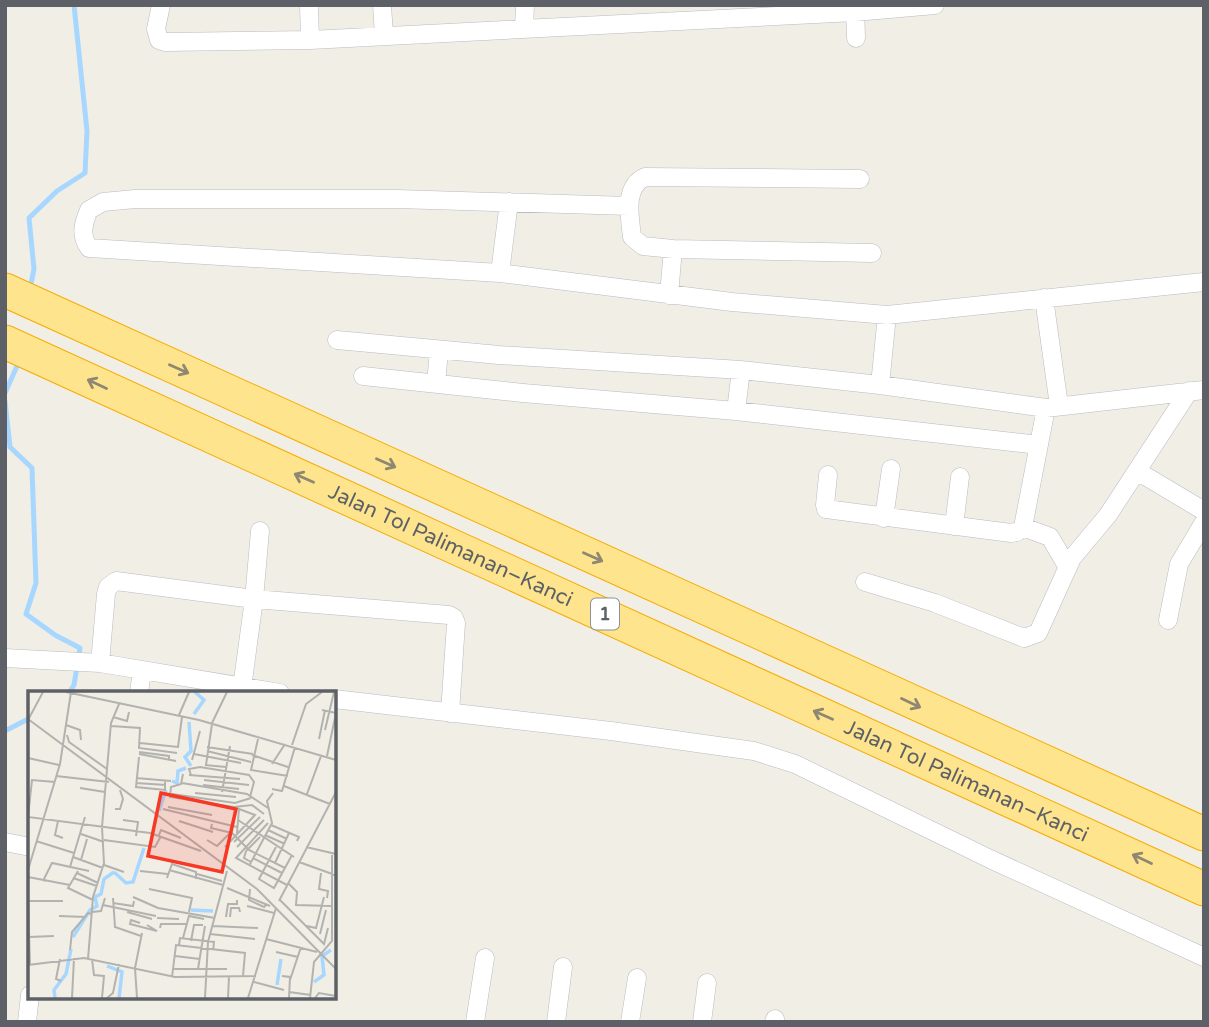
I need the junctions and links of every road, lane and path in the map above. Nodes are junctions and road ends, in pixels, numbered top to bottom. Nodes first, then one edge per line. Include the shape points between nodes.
1 (161, 5) edge
2 (309, 5) edge
3 (382, 5) edge
4 (525, 5) edge
5 (935, 5) edge
6 (855, 9) edge
7 (524, 28) junction
8 (384, 35) junction
9 (856, 38) dead end
10 (310, 40) junction
11 (860, 180) dead end
12 (509, 202) junction
13 (629, 206) junction
14 (673, 249) junction
15 (872, 253) dead end
16 (500, 273) junction
17 (1204, 282) edge
18 (5, 290) edge
19 (669, 295) junction
20 (1044, 298) junction
21 (887, 315) junction
22 (337, 340) dead end
23 (5, 342) edge
24 (439, 350) junction
25 (741, 370) junction
26 (363, 376) dead end
27 (436, 384) junction
28 (880, 386) junction
29 (1196, 390) edge
30 (1052, 407) junction
31 (736, 411) junction
32 (1039, 445) junction
33 (891, 469) dead end
34 (1137, 471) junction
35 (828, 475) dead end
36 (960, 477) dead end
37 (1204, 511) edge
38 (884, 518) junction
39 (1204, 522) edge
40 (954, 526) junction
41 (1023, 527) junction
42 (260, 531) dead end
43 (1067, 566) junction
44 (865, 582) dead end
45 (254, 599) junction
46 (1168, 620) dead end
47 (5, 658) edge
48 (96, 663) junction
49 (142, 670) junction
50 (242, 688) junction
51 (139, 691) edge
52 (265, 691) edge
53 (336, 699) edge
54 (450, 713) junction
55 (1204, 834) edge
56 (5, 842) edge
57 (28, 847) edge
58 (1204, 889) edge
59 (1204, 957) edge
60 (485, 958) dead end
61 (564, 967) dead end
62 (637, 978) dead end
63 (707, 984) dead end
64 (30, 999) edge
65 (27, 1022) edge
66 (475, 1022) edge
67 (556, 1022) edge
68 (630, 1022) edge
69 (702, 1022) edge

1 - 10 street via 156,29 159,40
2 - 10 street
3 - 8 street
4 - 7 street
5 - 6 street
6 - 7 street
6 - 9 street
7 - 8 street
8 - 10 street
11 - 13 street via 645,177 637,180
12 - 13 street
12 - 16 street
12 - 16 street via 135,199 103,202 89,210 84,222 83,239 89,248
13 - 14 street via 636,242
14 - 15 street
14 - 19 street
16 - 19 street
17 - 20 street
18 -> 55 highway, 1
19 - 21 street
20 - 21 street
20 - 30 street
21 - 28 street
22 - 24 street
58 -> 23 highway, Jalan Tol Palimanan–Kanci / 1
24 - 25 street
24 - 27 street
25 - 28 street
25 - 31 street
26 - 27 street
27 - 31 street
28 - 30 street
29 - 30 street
29 - 34 street
30 - 32 street
31 - 32 street
32 - 41 street
33 - 38 street
34 - 37 street
34 - 43 street
35 - 38 street via 826,509
36 - 40 street
38 - 40 street
39 - 46 street via 1178,564
40 - 41 street via 1011,533
41 - 43 street via 1050,537
42 - 45 street
43 - 44 street via 1038,633 1024,638
45 - 48 street via 116,581 106,594
45 - 50 street
45 - 54 street via 449,615 456,623
47 - 48 street
48 - 49 street
49 - 50 street
49 - 51 street
50 - 52 street
53 - 54 street
54 - 59 street via 754,751 795,764
56 - 57 street
60 - 66 street
61 - 67 street
62 - 68 street
63 - 69 street
64 - 65 street

